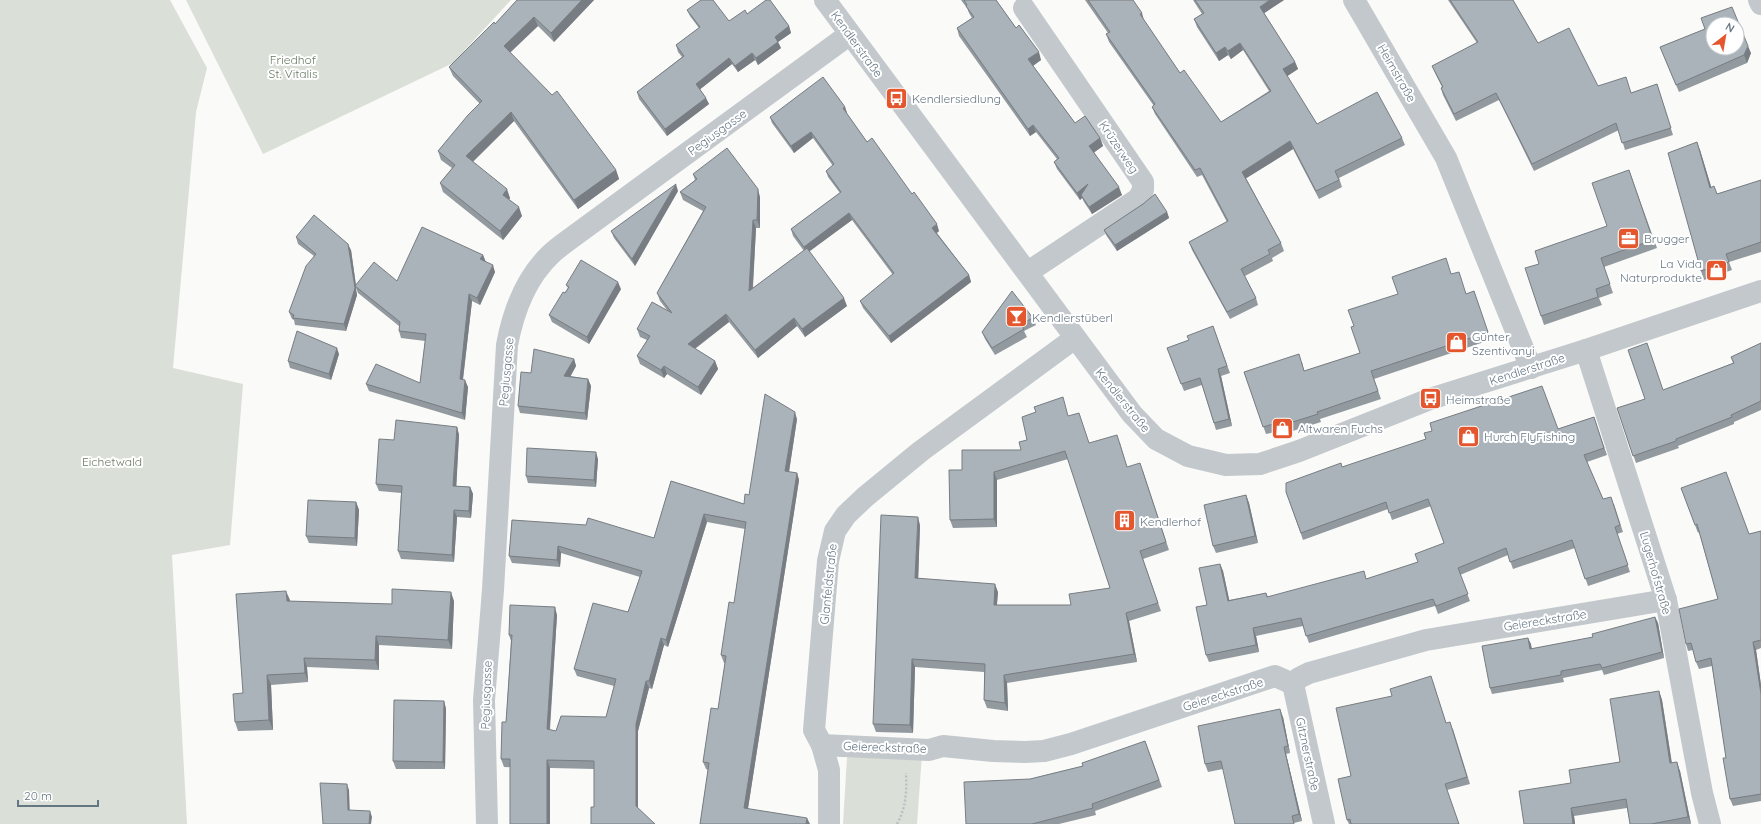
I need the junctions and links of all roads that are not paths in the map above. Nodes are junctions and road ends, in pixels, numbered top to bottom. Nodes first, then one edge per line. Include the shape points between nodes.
1 (825, 0) edge
2 (1354, 0) edge
3 (1759, 0) edge
4 (1761, 4) edge
5 (1024, 8) dead end
6 (850, 34) junction
7 (1028, 272) junction
8 (1761, 291) edge
9 (1075, 338) junction
10 (1586, 350) junction
11 (1531, 368) junction
12 (1666, 600) junction
13 (1293, 684) junction
14 (822, 745) junction
15 (486, 824) edge
16 (829, 824) edge
17 (1324, 824) edge
18 (1710, 824) edge

1 - 6 street, Kendlerstraße
2 - 11 street, Heimstraße via 1446,158
3 - 4 street
5 - 7 street, Krüzerweg via 1142,182 1143,190 1138,199
6 - 7 street, Kendlerstraße
6 - 15 street, Pegiusgasse via 549,256 531,280 518,304 507,345 494,590 484,700
7 - 9 street, Kendlerstraße
8 - 10 street, Kendlerstraße
9 - 11 street, Kendlerstraße via 1132,414 1156,439 1188,456 1226,465 1260,464 1430,400
9 - 14 street, Glanfeldstraße via 921,451 864,497 846,515 835,531 828,561 814,730
10 - 11 street, Kendlerstraße
10 - 12 street, Lugerhofstraße
12 - 13 street, Geiereckstraße via 1426,640 1309,673
12 - 18 street, Lugerhofstraße
13 - 14 street, Geiereckstraße via 1275,676 1079,742 1044,751 993,751 944,746 929,750
13 - 17 street, Gitznerstraße
14 - 16 street, Glanfeldstraße via 829,770

